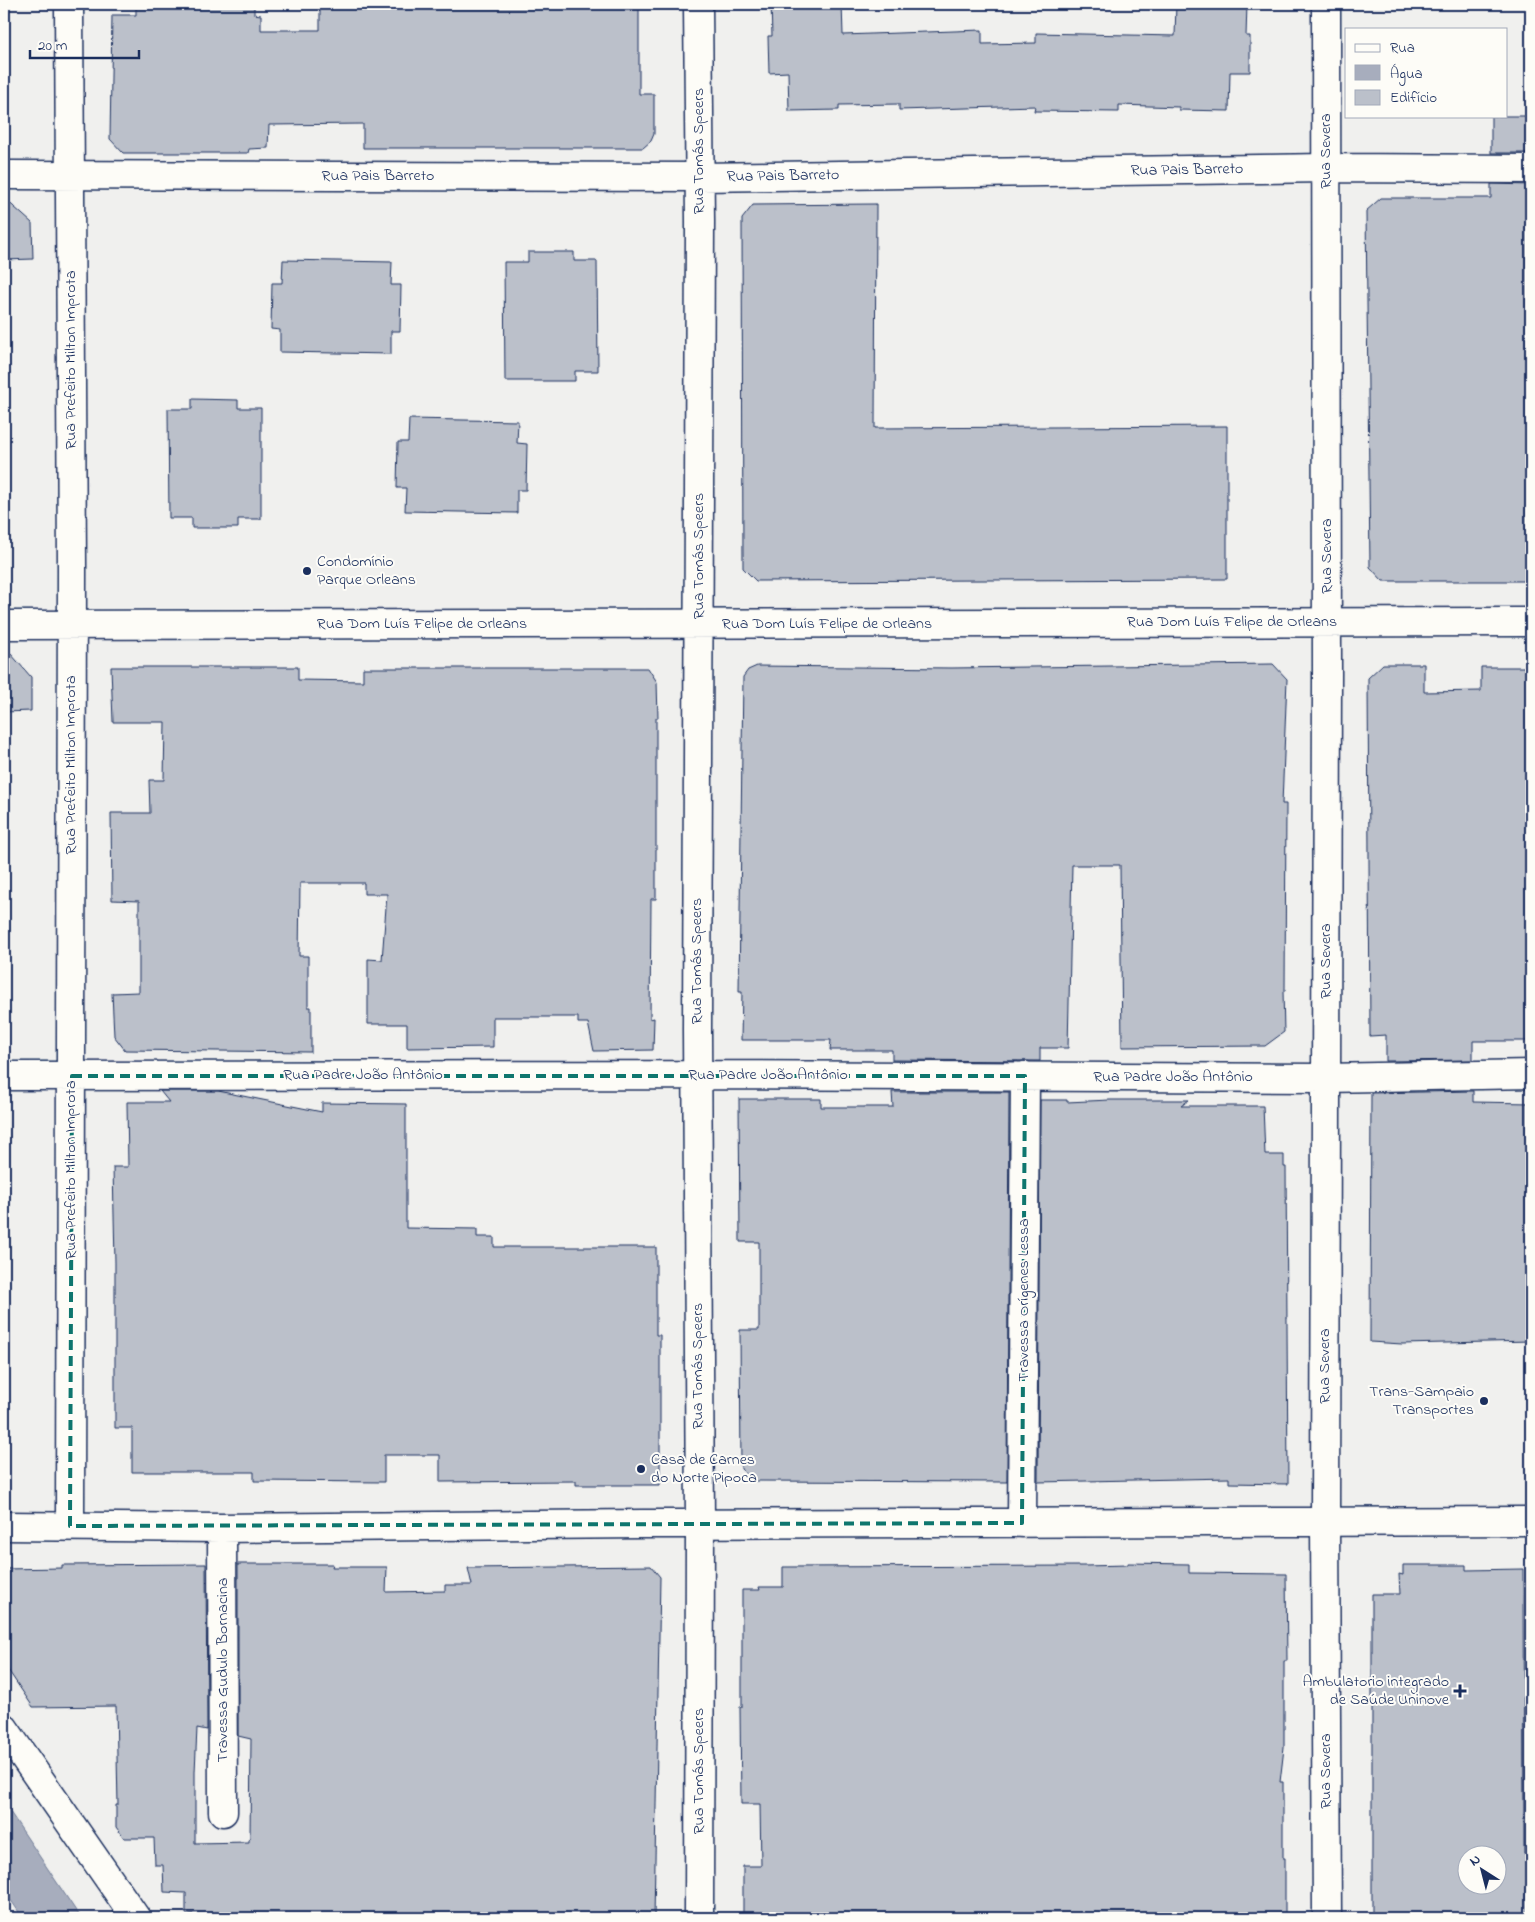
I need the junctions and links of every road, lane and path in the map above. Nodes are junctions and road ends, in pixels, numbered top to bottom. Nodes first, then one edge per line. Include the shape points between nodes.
1 (69, 4) edge
2 (698, 4) edge
3 (1326, 4) edge
4 (1325, 168) junction
5 (1531, 169) edge
6 (71, 174) junction
7 (4, 175) edge
8 (700, 177) junction
9 (1327, 622) junction
10 (1531, 622) edge
11 (699, 624) junction
12 (4, 625) edge
13 (71, 626) junction
14 (1531, 1074) edge
15 (697, 1075) junction
16 (4, 1076) edge
17 (72, 1076) junction
18 (1025, 1076) junction
19 (1326, 1078) junction
20 (1531, 1521) edge
21 (1325, 1522) junction
22 (700, 1524) junction
23 (1022, 1524) junction
24 (4, 1526) edge
25 (70, 1526) junction
26 (222, 1528) junction
27 (4, 1728) edge
28 (223, 1812) dead end
29 (136, 1918) edge
30 (699, 1918) edge
31 (1327, 1918) edge

1 - 6 street, Rua Prefeito Milton Improta
2 - 8 street, Rua Tomás Speers
3 - 4 street, Rua Severa
4 - 5 street, Rua Pais Barreto
4 - 8 street, Rua Pais Barreto
4 - 9 street, Rua Severa
6 - 7 street, Rua Pais Barreto
6 - 8 street, Rua Pais Barreto
6 - 13 street, Rua Prefeito Milton Improta
8 - 11 street, Rua Tomás Speers
9 - 10 street, Rua Dom Luís Felipe de Orleans
9 - 11 street, Rua Dom Luís Felipe de Orleans
9 - 19 street, Rua Severa
11 - 13 street, Rua Dom Luís Felipe de Orleans
11 - 15 street, Rua Tomás Speers
12 - 13 street, Rua Dom Luís Felipe de Orleans
13 - 17 street, Rua Prefeito Milton Improta
14 - 19 street, Rua Padre João Antônio
15 - 17 street, Rua Padre João Antônio
15 - 18 street, Rua Padre João Antônio
15 - 22 street, Rua Tomás Speers
16 - 17 street, Rua Padre João Antônio
17 - 25 street, Rua Prefeito Milton Improta
18 - 19 street, Rua Padre João Antônio
18 - 23 street, Travessa Orígenes Lessa
19 - 21 street, Rua Severa
20 - 21 street
21 - 23 street
21 - 31 street, Rua Severa
22 - 23 street
22 - 26 street
22 - 30 street, Rua Tomás Speers
24 - 25 street
25 - 26 street
26 - 28 street, Travessa Gudulo Bornacina
27 - 29 street

